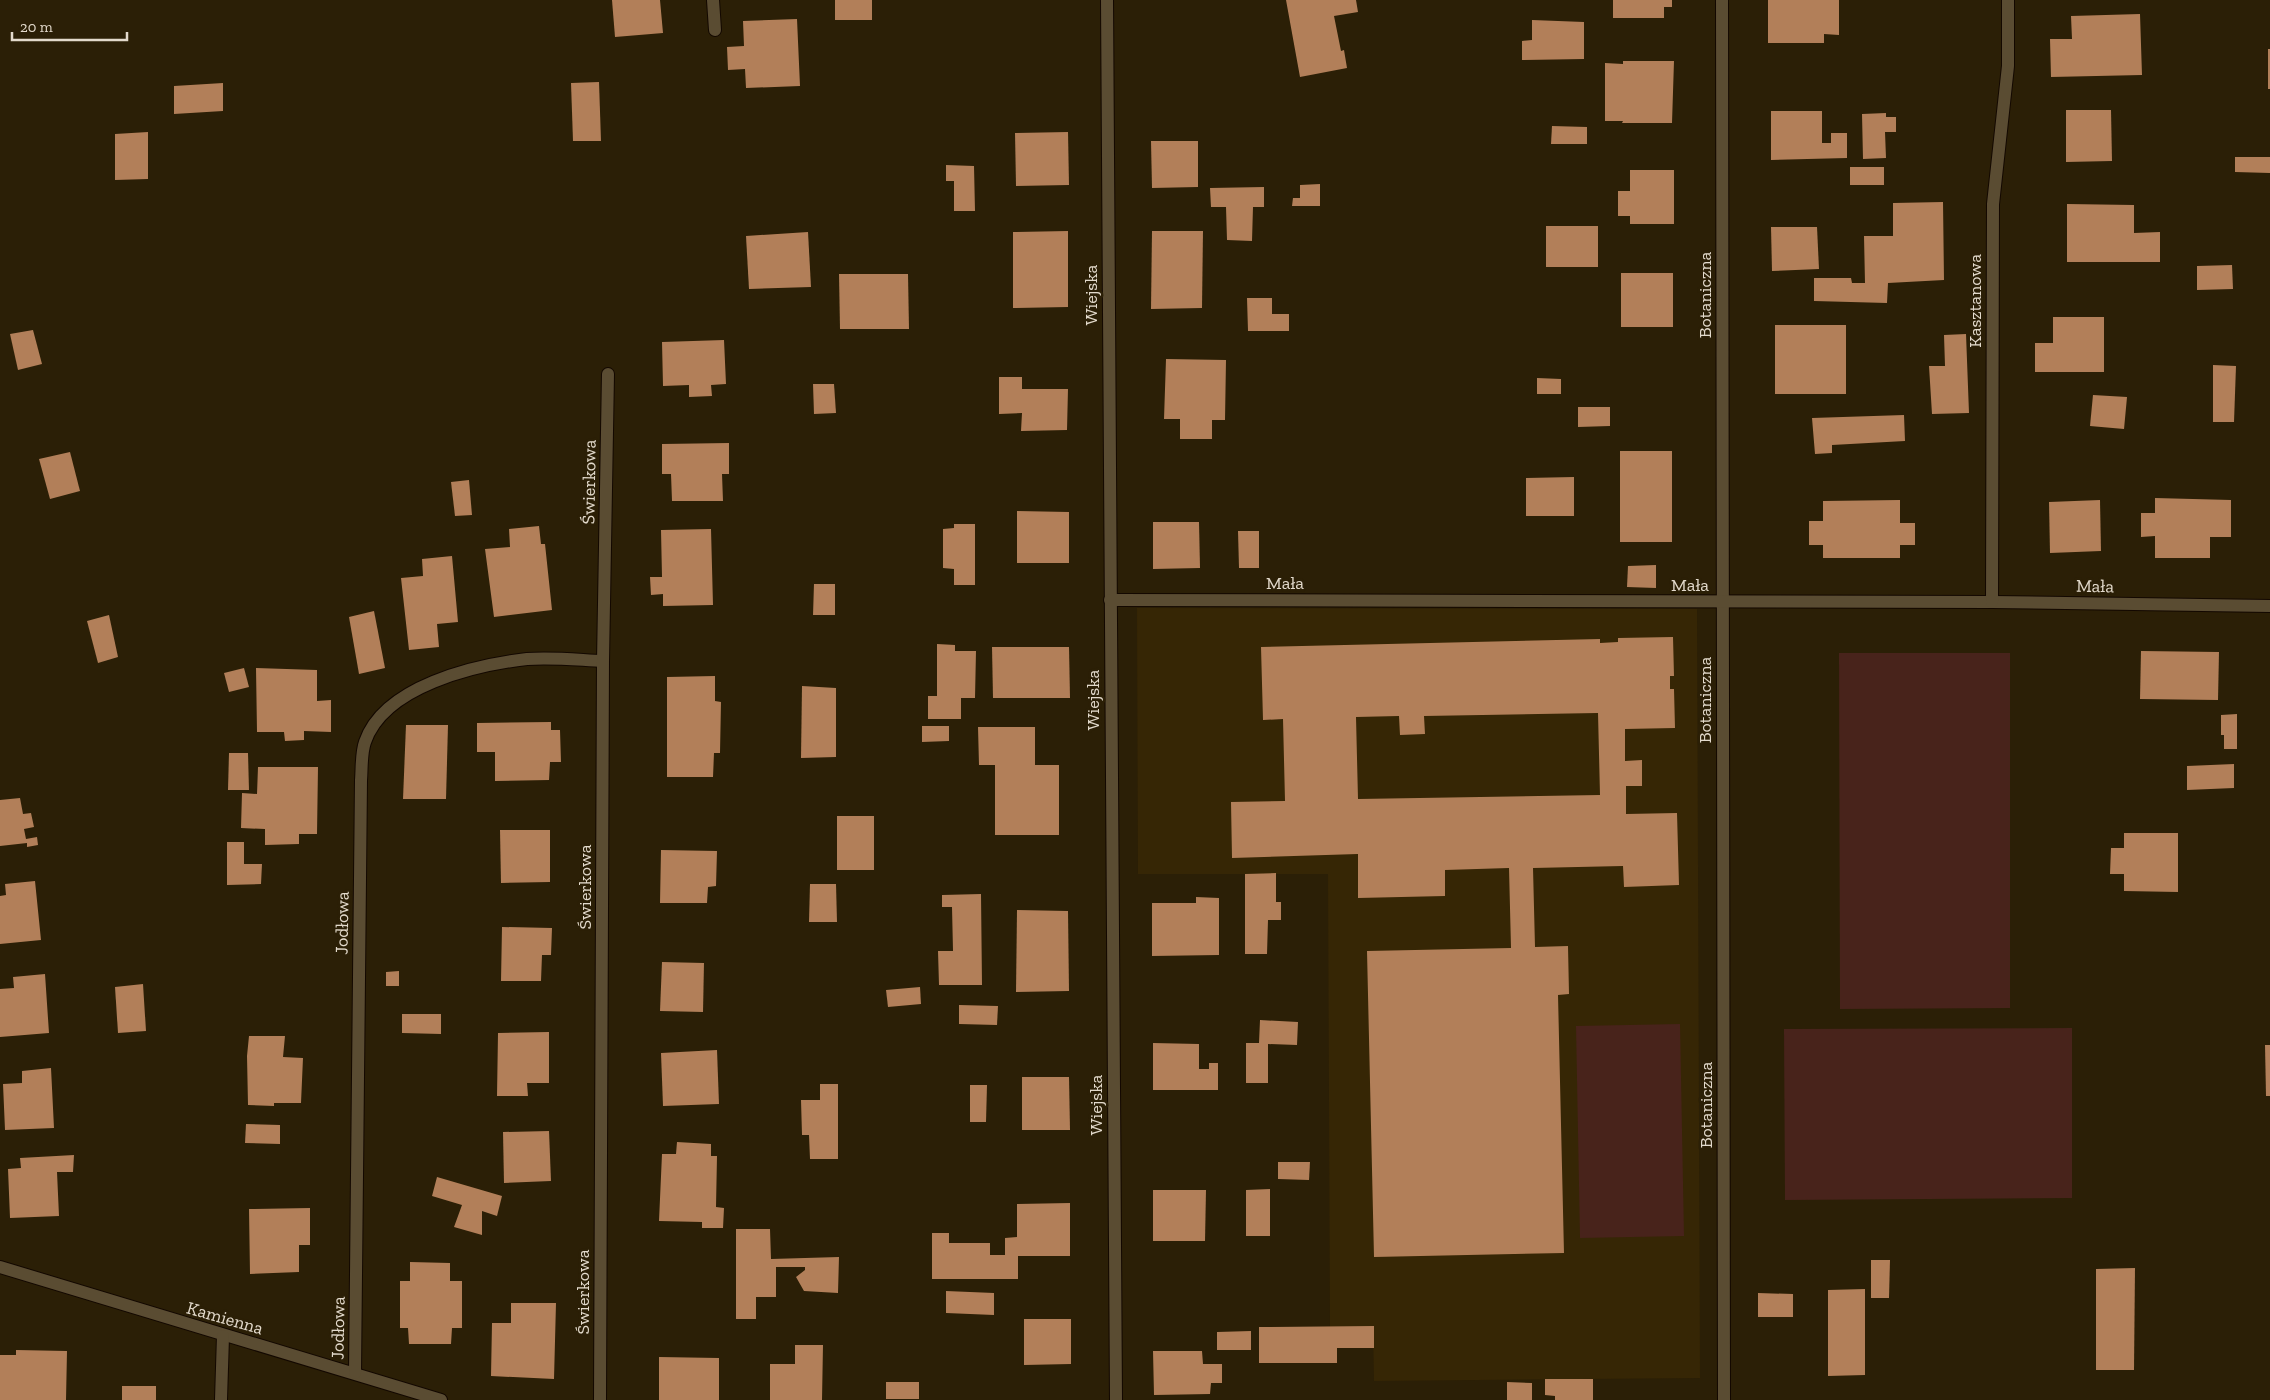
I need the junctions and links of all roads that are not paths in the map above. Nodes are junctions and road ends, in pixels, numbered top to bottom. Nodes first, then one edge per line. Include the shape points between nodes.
1 (713, 0) edge
2 (1107, 0) edge
3 (1722, 0) edge
4 (2008, 0) edge
5 (715, 30) dead end
6 (608, 374) dead end
7 (1110, 600) junction
8 (1992, 602) junction
9 (1722, 603) junction
10 (2270, 606) edge
11 (604, 661) junction
12 (0, 1267) edge
13 (223, 1336) junction
14 (355, 1373) junction
15 (222, 1400) edge
16 (440, 1400) edge
17 (600, 1400) edge
18 (1116, 1400) edge
19 (1724, 1400) edge

1 - 5 street
2 - 7 street, Wiejska
3 - 9 street, Botaniczna
4 - 8 street, Kasztanowa via 2008,66 1993,204
6 - 11 street, Świerkowa
7 - 9 street, Mała
7 - 18 street, Wiejska
8 - 9 street, Mała
8 - 10 street, Mała
9 - 19 street, Botaniczna
11 - 14 street, Jodłowa via 528,659 440,679 408,693 383,712 365,742 361,780
11 - 17 street, Świerkowa
12 - 13 street, Kamienna
13 - 14 street, Kamienna
13 - 15 street
14 - 16 street, Kamienna

